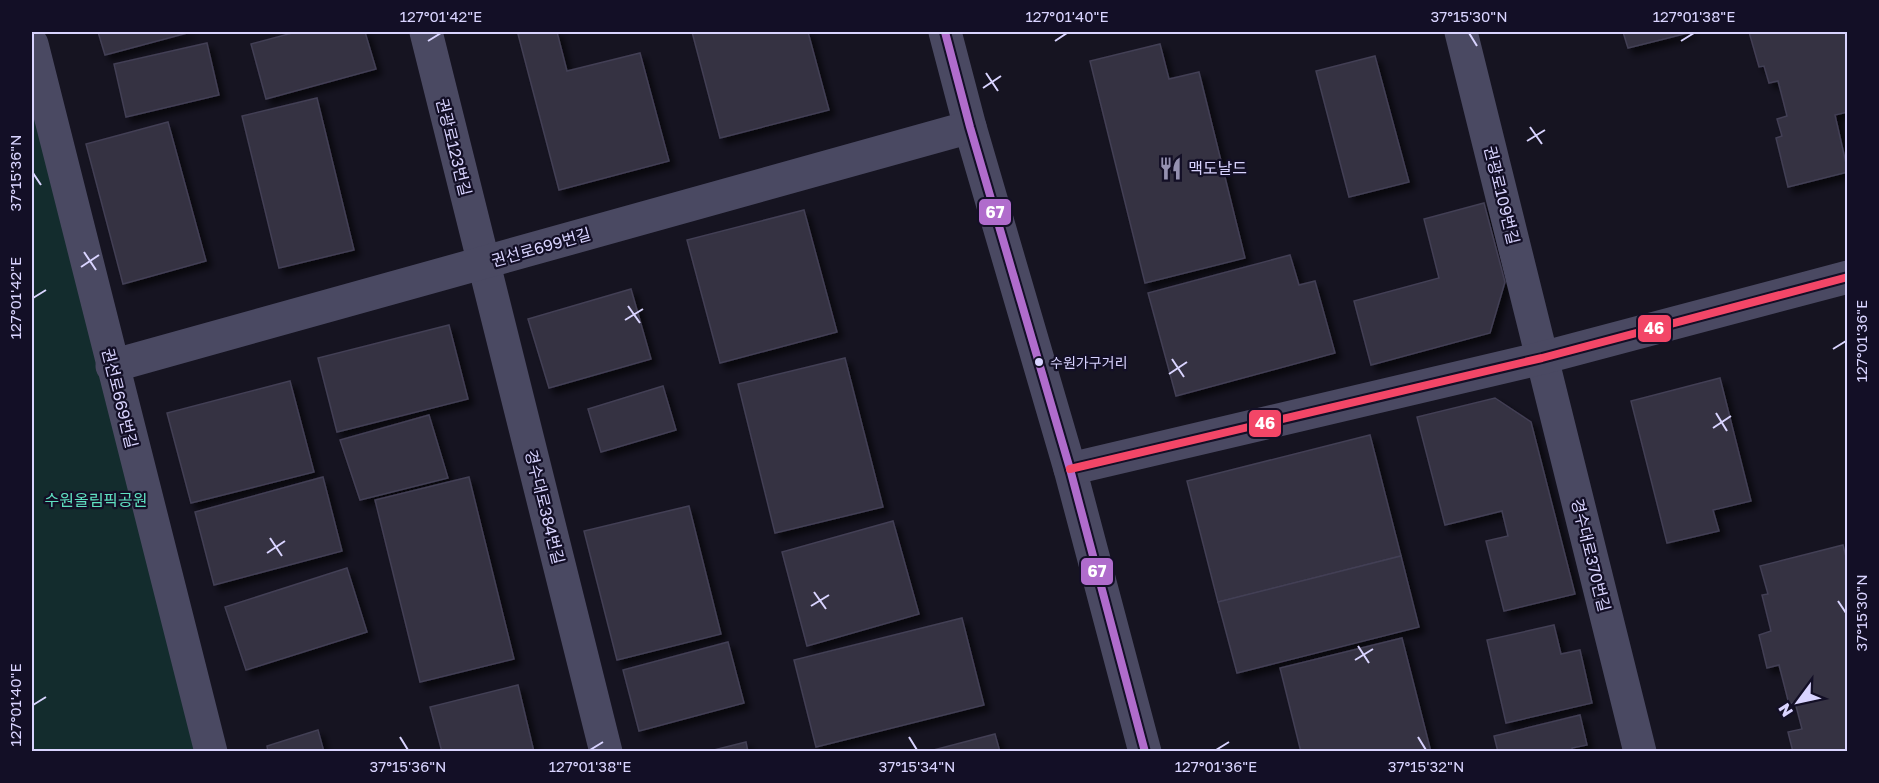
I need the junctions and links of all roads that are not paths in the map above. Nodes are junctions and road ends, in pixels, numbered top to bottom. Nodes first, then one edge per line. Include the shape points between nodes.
1 (426, 32) edge
2 (945, 32) edge
3 (1461, 32) edge
4 (32, 44) edge
5 (970, 127) junction
6 (483, 263) junction
7 (1848, 277) edge
8 (1542, 358) junction
9 (112, 366) junction
10 (1070, 469) junction
11 (211, 752) edge
12 (606, 752) edge
13 (1145, 752) edge
14 (1640, 752) edge

1 - 6 street, 권광로123번길
2 - 5 street
3 - 8 street, 권광로109번길
4 - 9 street, 권선로669번길
5 - 6 street, 권선로699번길
5 - 10 street
6 - 9 street, 권선로699번길
6 - 12 street, 경수대로384번길
7 - 8 street
8 - 10 street
8 - 14 street, 경수대로370번길
9 - 11 street, 권선로669번길
10 - 13 street

